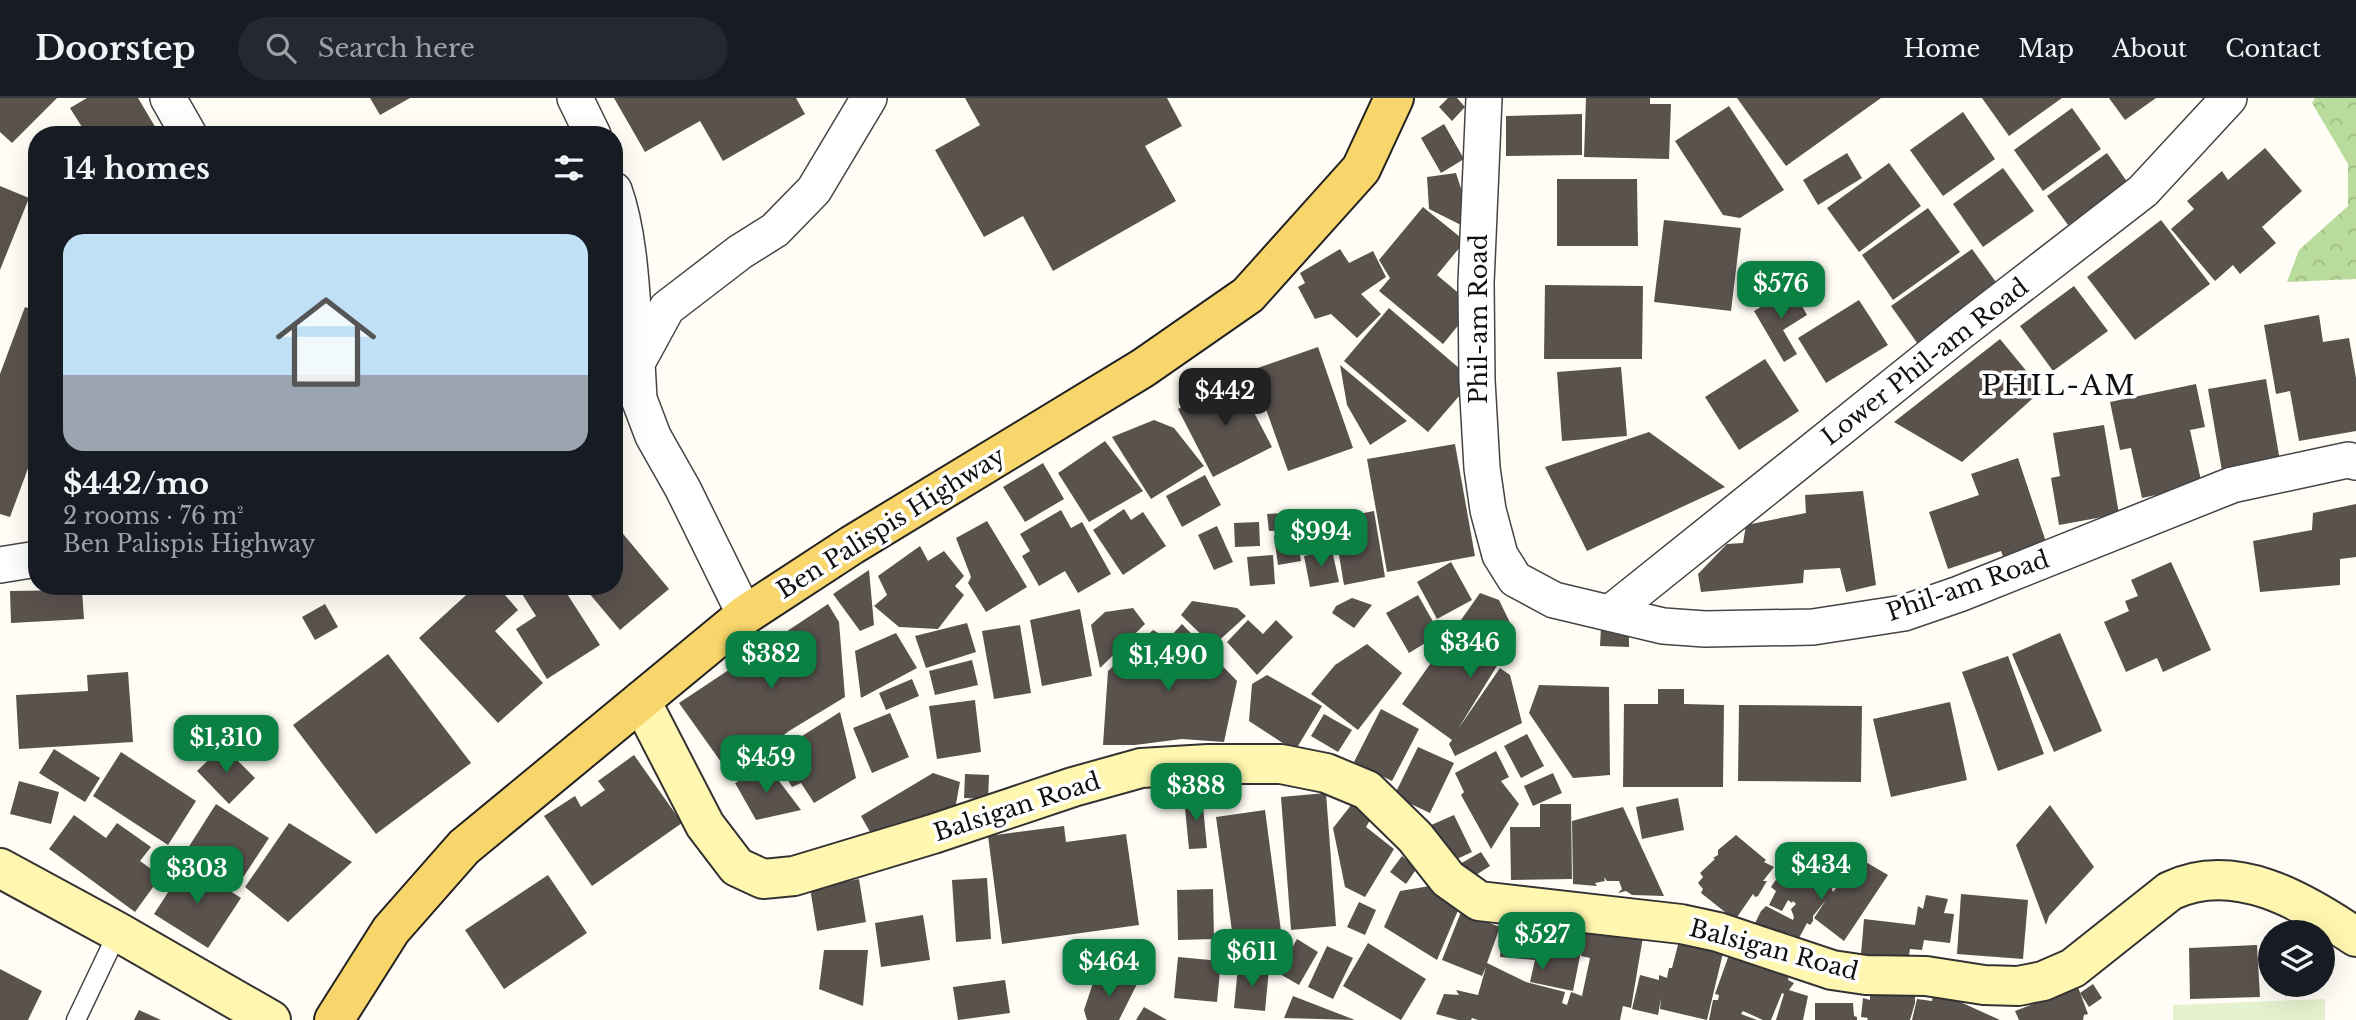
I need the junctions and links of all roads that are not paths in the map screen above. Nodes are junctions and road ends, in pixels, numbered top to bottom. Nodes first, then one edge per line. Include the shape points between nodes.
1 (168, 98) edge
2 (575, 98) edge
3 (869, 98) edge
4 (1394, 98) edge
5 (1484, 98) edge
6 (2229, 98) edge
7 (184, 126) edge
8 (589, 126) edge
9 (623, 233) edge
10 (637, 363) junction
11 (2356, 462) edge
12 (28, 560) edge
13 (0, 565) edge
14 (1611, 613) junction
15 (745, 615) junction
16 (641, 701) junction
17 (0, 867) edge
18 (118, 932) junction
19 (2356, 937) edge
20 (76, 1020) edge
21 (271, 1020) edge
22 (334, 1020) edge

1 - 7 street
2 - 8 street
3 - 10 street via 814,190 775,230 667,308
4 - 15 main road, Ben Palispis Highway via 1361,169 1248,295 1143,368
5 - 14 street, Phil-am Road via 1476,283 1477,380 1488,510 1500,555 1514,579 1554,600
6 - 14 street, Lower Phil-am Road via 2143,191
9 - 10 street
10 - 15 street via 639,399 653,436
11 - 14 street, Phil-am Road via 2347,460 2232,485 1904,613 1813,626 1748,629 1663,626
12 - 13 street
15 - 16 main road, Ben Palispis Highway
16 - 19 street, Balsigan Road via 705,825 737,867 763,879 794,876 1141,768 1281,764 1326,773 1367,790 1415,837 1448,879 1479,901 1681,924 1832,970 1984,985 2043,981 2073,968 2170,891 2205,880 2266,887
16 - 22 main road, Ben Palispis Highway via 464,847 391,930
17 - 18 street
18 - 20 lane
18 - 21 street

